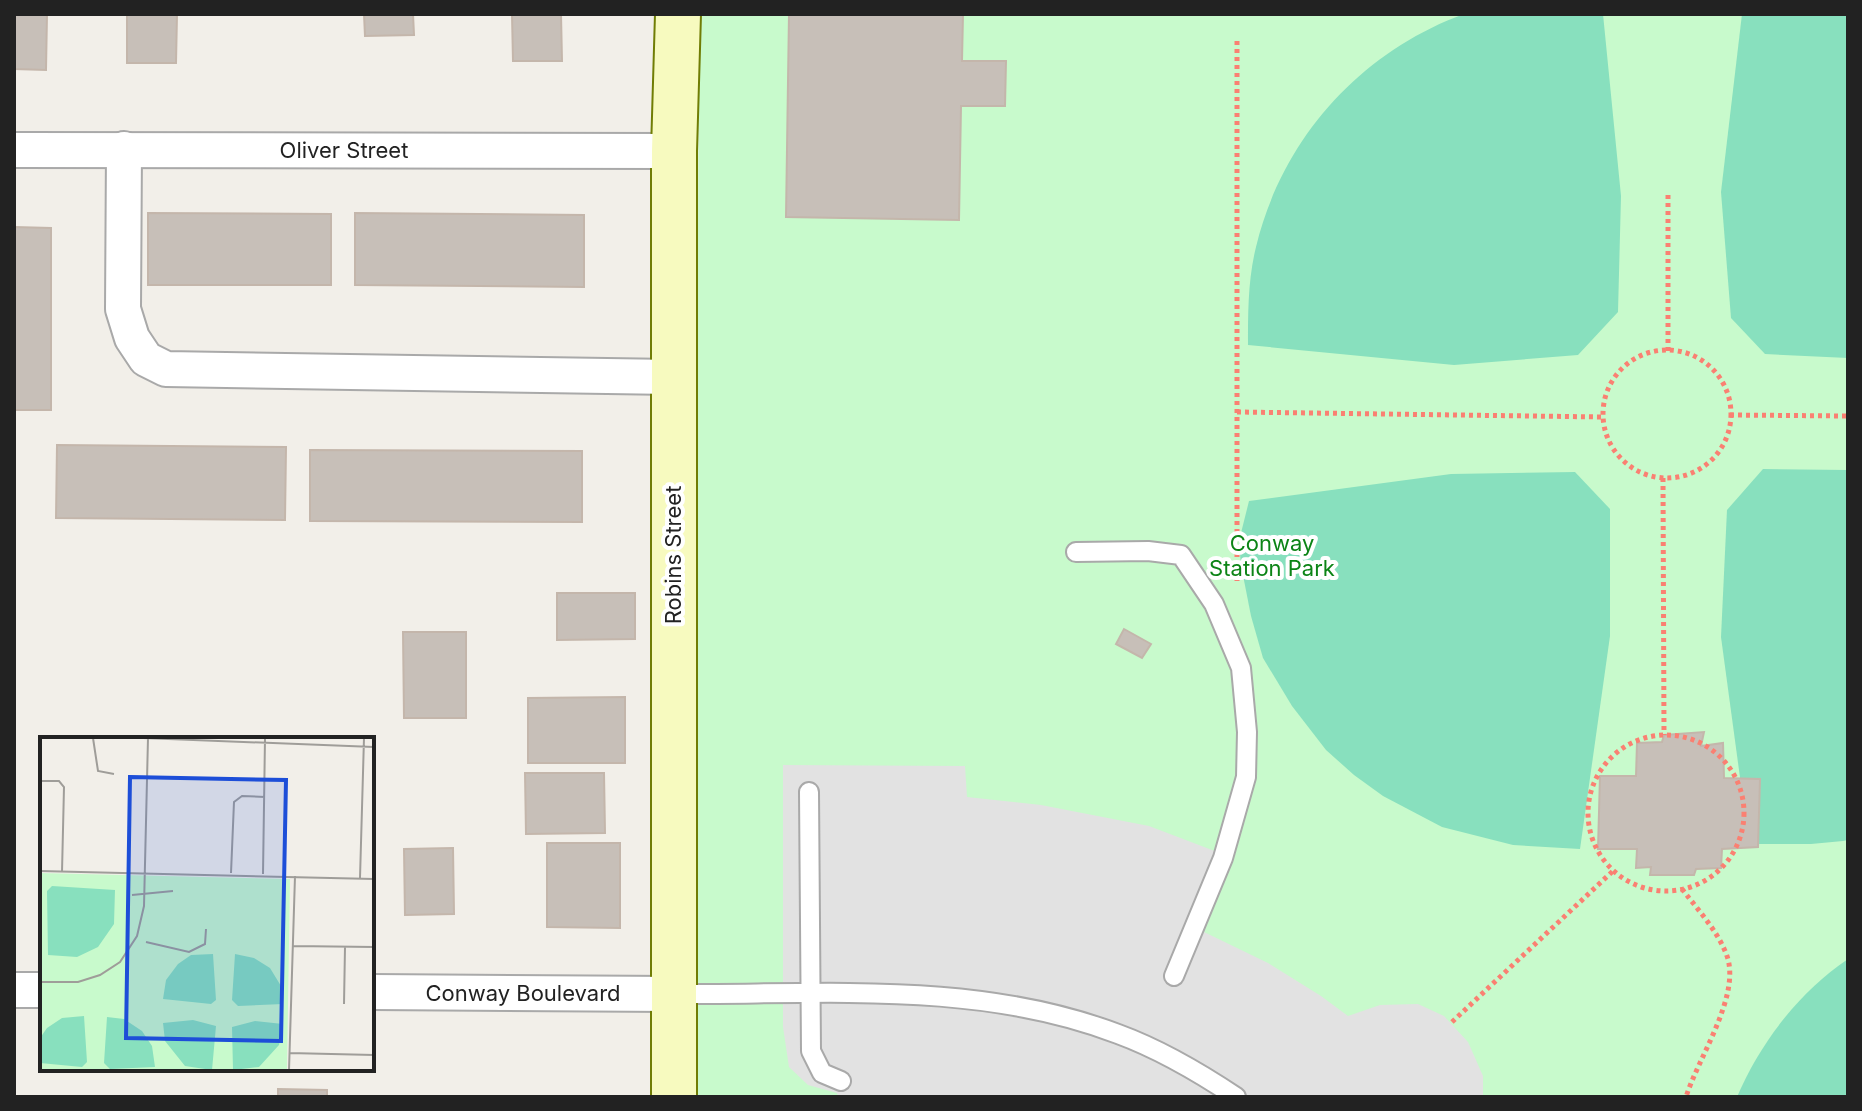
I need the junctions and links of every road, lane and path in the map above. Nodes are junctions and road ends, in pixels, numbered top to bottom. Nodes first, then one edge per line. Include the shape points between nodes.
1 (678, 14) edge
2 (1237, 41) dead end
3 (124, 149) junction
4 (14, 150) edge
5 (674, 151) junction
6 (1668, 195) dead end
7 (1668, 351) junction
8 (673, 377) junction
9 (1237, 412) junction
10 (1730, 415) junction
11 (1848, 416) edge
12 (1604, 417) junction
13 (1663, 478) junction
14 (1076, 552) dead end
15 (1237, 581) dead end
16 (1664, 735) junction
17 (809, 792) dead end
18 (1614, 870) junction
19 (1682, 889) junction
20 (1174, 976) dead end
21 (14, 990) edge
22 (40, 990) edge
23 (374, 992) edge
24 (673, 994) junction
25 (809, 994) junction
26 (1452, 1022) dead end
27 (841, 1081) dead end
28 (674, 1097) edge
29 (1236, 1097) edge
30 (1686, 1097) edge

1 - 5 street, Robins Street
2 - 9 path
3 - 4 street, Oliver Street
3 - 5 street, Oliver Street
3 - 8 street via 123,309 146,359 166,369
5 - 8 street, Robins Street
6 - 7 path
7 - 10 path via 1693,355 1711,367 1724,384
7 - 12 path via 1633,360 1617,374 1607,392
8 - 24 street, Robins Street
9 - 12 path
9 - 15 path
10 - 11 path
10 - 13 path via 1722,447 1709,463 1690,475
12 - 13 path via 1615,452 1648,476
13 - 16 path
14 - 20 lane via 1181,555 1214,604 1241,668 1246,777 1223,858
16 - 18 path via 1642,738 1620,750 1603,767 1592,790 1588,814 1593,839
16 - 19 path via 1693,739 1716,752 1733,772 1743,797 1744,824 1736,849 1720,870
17 - 25 lane
18 - 19 path via 1645,889
18 - 26 path
19 - 30 path via 1719,940 1730,977 1725,1005
21 - 22 street
23 - 24 street, Conway Boulevard
24 - 25 lane
24 - 28 street, Robins Street
25 - 27 lane via 811,1051 822,1073
25 - 29 lane via 949,997 1059,1016 1134,1041

